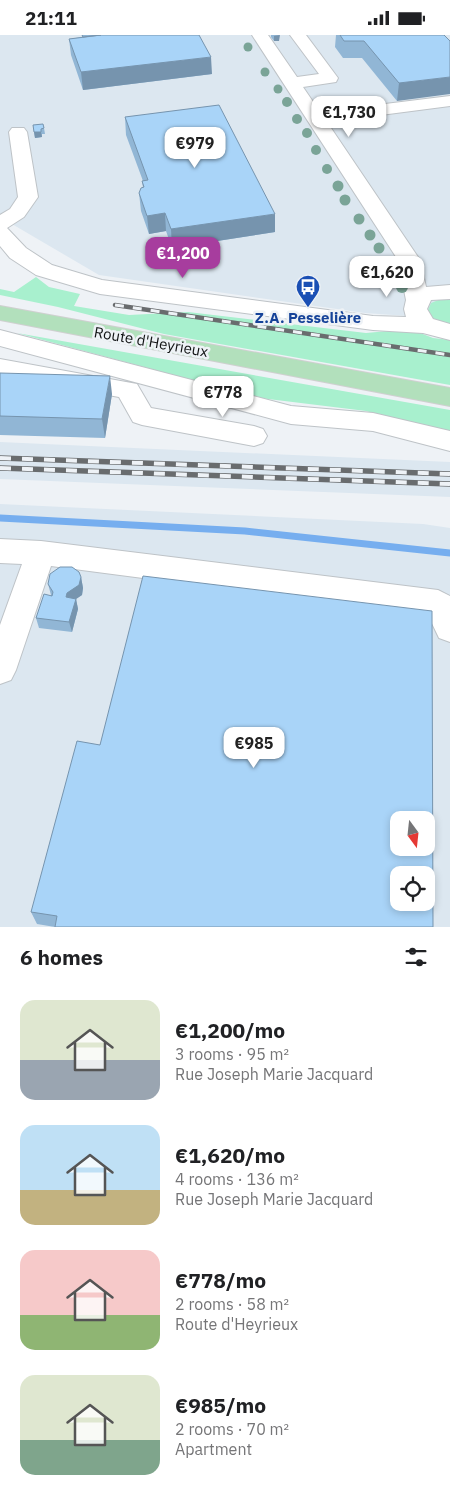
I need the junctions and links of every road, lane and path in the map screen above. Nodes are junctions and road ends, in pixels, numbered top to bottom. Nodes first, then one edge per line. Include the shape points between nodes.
1 (260, 35) edge
2 (298, 35) edge
3 (293, 83) junction
4 (450, 101) edge
5 (316, 118) junction
6 (18, 132) dead end
7 (0, 224) edge
8 (0, 233) edge
9 (409, 260) junction
10 (450, 290) edge
11 (419, 312) junction
12 (0, 313) edge
13 (450, 332) edge
14 (3, 344) edge
15 (0, 367) edge
16 (450, 397) edge
17 (254, 436) dead end
18 (450, 441) edge
19 (0, 551) edge
20 (41, 553) junction
21 (450, 628) edge
22 (0, 670) edge

1 - 3 street
2 - 3 street via 330,78
3 - 5 street
4 - 5 street via 356,106
5 - 9 street
6 - 7 street via 28,197 17,213
8 - 11 street via 18,253 44,270 100,287 372,323
9 - 10 street
9 - 11 street
10 - 11 street via 433,291
11 - 13 street
12 - 16 main road, Route d'Heyrieux
14 - 18 street via 292,415 373,422
15 - 17 street via 128,390 142,417
19 - 20 street
20 - 21 street via 438,603
20 - 22 street

